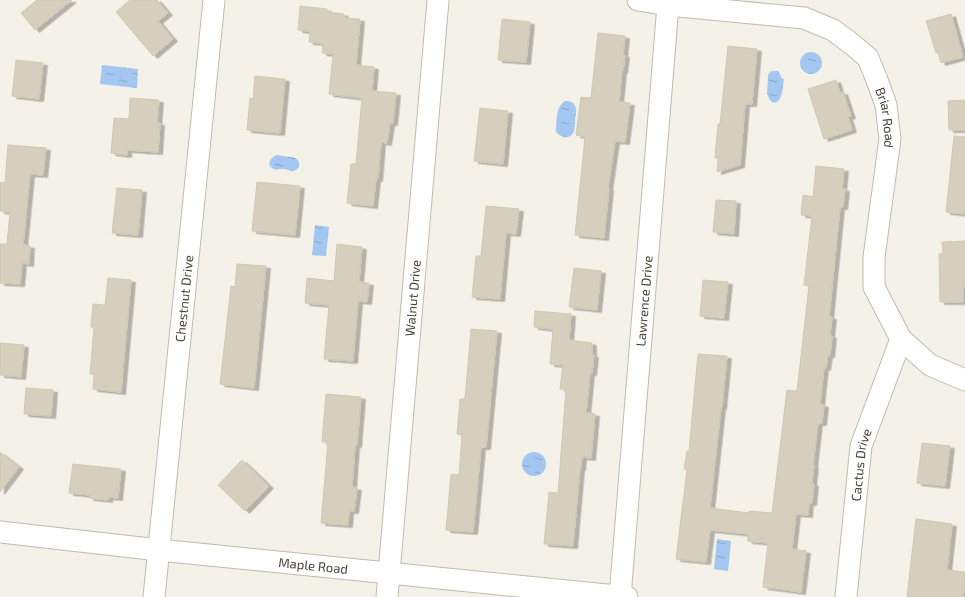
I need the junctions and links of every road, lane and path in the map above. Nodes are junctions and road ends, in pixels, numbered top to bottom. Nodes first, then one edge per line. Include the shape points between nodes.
1 (214, 0) edge
2 (438, 0) edge
3 (638, 0) edge
4 (668, 5) junction
5 (901, 339) junction
6 (965, 380) edge
7 (0, 532) edge
8 (159, 550) junction
9 (389, 573) junction
10 (154, 597) edge
11 (387, 597) edge
12 (622, 597) edge
13 (846, 597) edge

1 - 8 street, Chestnut Drive
2 - 9 street, Walnut Drive
3 - 4 street, Briar Road
4 - 5 street, Briar Road via 804,18 833,30 868,58 886,105 890,139 874,257 874,287
4 - 12 street, Lawrence Drive
5 - 6 street, Briar Road via 930,365
5 - 13 street, Cactus Drive via 861,446
7 - 8 street, Maple Road
8 - 9 street, Maple Road
8 - 10 street, Chestnut Drive
9 - 11 street, Walnut Drive
9 - 12 street, Maple Road

